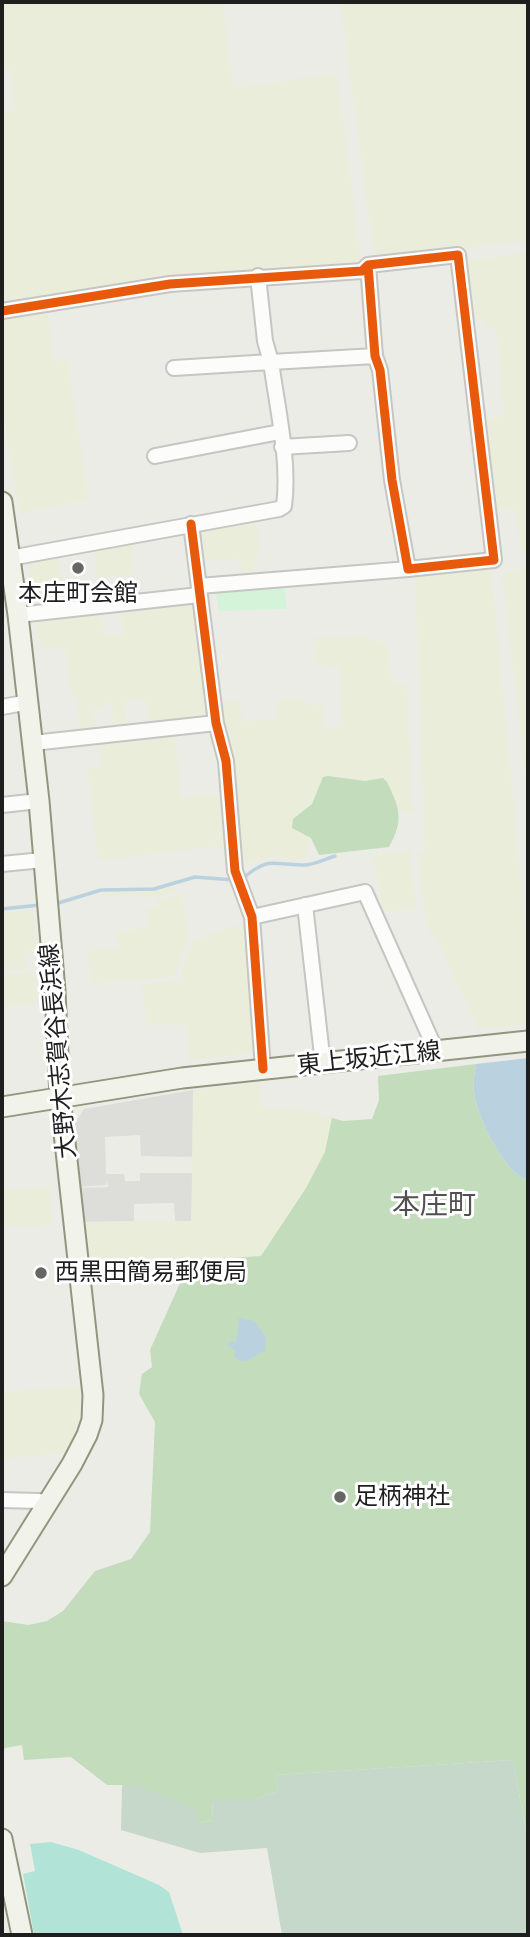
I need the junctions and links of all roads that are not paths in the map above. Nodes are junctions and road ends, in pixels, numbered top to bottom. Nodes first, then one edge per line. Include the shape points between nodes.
1 (368, 265) junction
2 (258, 276) junction
3 (2, 311) edge
4 (375, 356) junction
5 (271, 362) junction
6 (174, 368) dead end
7 (281, 440) junction
8 (349, 443) dead end
9 (155, 456) dead end
10 (2, 509) edge
11 (191, 524) junction
12 (10, 558) junction
13 (408, 569) junction
14 (199, 590) junction
15 (18, 615) junction
16 (29, 702) junction
17 (2, 707) edge
18 (216, 723) junction
19 (33, 743) junction
20 (39, 801) junction
21 (2, 805) edge
22 (43, 860) junction
23 (2, 864) edge
24 (305, 905) junction
25 (252, 917) junction
26 (528, 1041) edge
27 (437, 1053) junction
28 (323, 1064) junction
29 (263, 1069) junction
30 (60, 1097) junction
31 (2, 1107) edge
32 (2, 1500) edge
33 (47, 1503) junction
34 (2, 1576) edge
35 (2, 1839) edge
36 (22, 1935) edge

1 - 2 street via 362,271
1 - 4 street
1 - 13 street via 458,255 494,560
2 - 3 street via 170,284
2 - 5 street
4 - 5 street
4 - 13 street
5 - 6 street
5 - 7 street
7 - 8 street
7 - 9 street
7 - 11 street via 284,506
10 - 12 main road, 大野木志賀谷長浜線
11 - 12 street
11 - 14 street
12 - 15 main road, 大野木志賀谷長浜線
13 - 14 street
14 - 15 street
14 - 18 street
15 - 16 main road, 大野木志賀谷長浜線
16 - 17 street
16 - 19 main road, 大野木志賀谷長浜線
18 - 19 street
18 - 25 street via 226,761 235,871
19 - 20 main road, 大野木志賀谷長浜線
20 - 21 street
20 - 22 main road, 大野木志賀谷長浜線
22 - 23 street
22 - 30 main road, 大野木志賀谷長浜線
24 - 25 street
24 - 27 street via 365,892
24 - 28 street
25 - 29 street
26 - 27 main road, 東上坂近江線
27 - 28 main road, 東上坂近江線
28 - 29 main road, 東上坂近江線
29 - 30 main road, 東上坂近江線
30 - 31 main road, 東上坂近江線
30 - 33 main road, 大野木志賀谷長浜線 via 93,1395 87,1435
32 - 33 street
33 - 34 main road, 大野木志賀谷長浜線
35 - 36 main road

